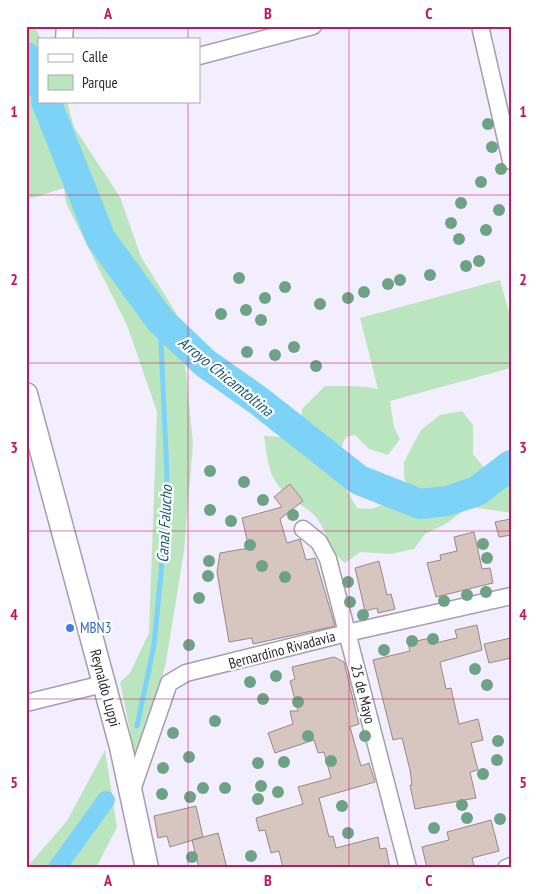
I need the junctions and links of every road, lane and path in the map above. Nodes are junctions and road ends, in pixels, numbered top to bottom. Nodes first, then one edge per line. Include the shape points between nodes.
1 (313, 26) edge
2 (480, 26) edge
3 (200, 56) edge
4 (511, 161) edge
5 (27, 403) edge
6 (303, 528) dead end
7 (511, 596) edge
8 (347, 633) junction
9 (103, 684) junction
10 (26, 703) edge
11 (131, 793) junction
12 (511, 866) edge
13 (147, 868) edge
14 (408, 868) edge
15 (506, 868) edge

1 - 3 street
2 - 4 street
5 - 9 street, Reynaldo Luppi
6 - 8 street, 25 de Mayo via 319,542 328,559
7 - 8 street, Bernardino Rivadavia
8 - 11 street, Bernardino Rivadavia via 186,673 169,683
8 - 14 street, 25 de Mayo
9 - 10 street
9 - 11 street, Reynaldo Luppi
11 - 13 street, Reynaldo Luppi
12 - 15 street

